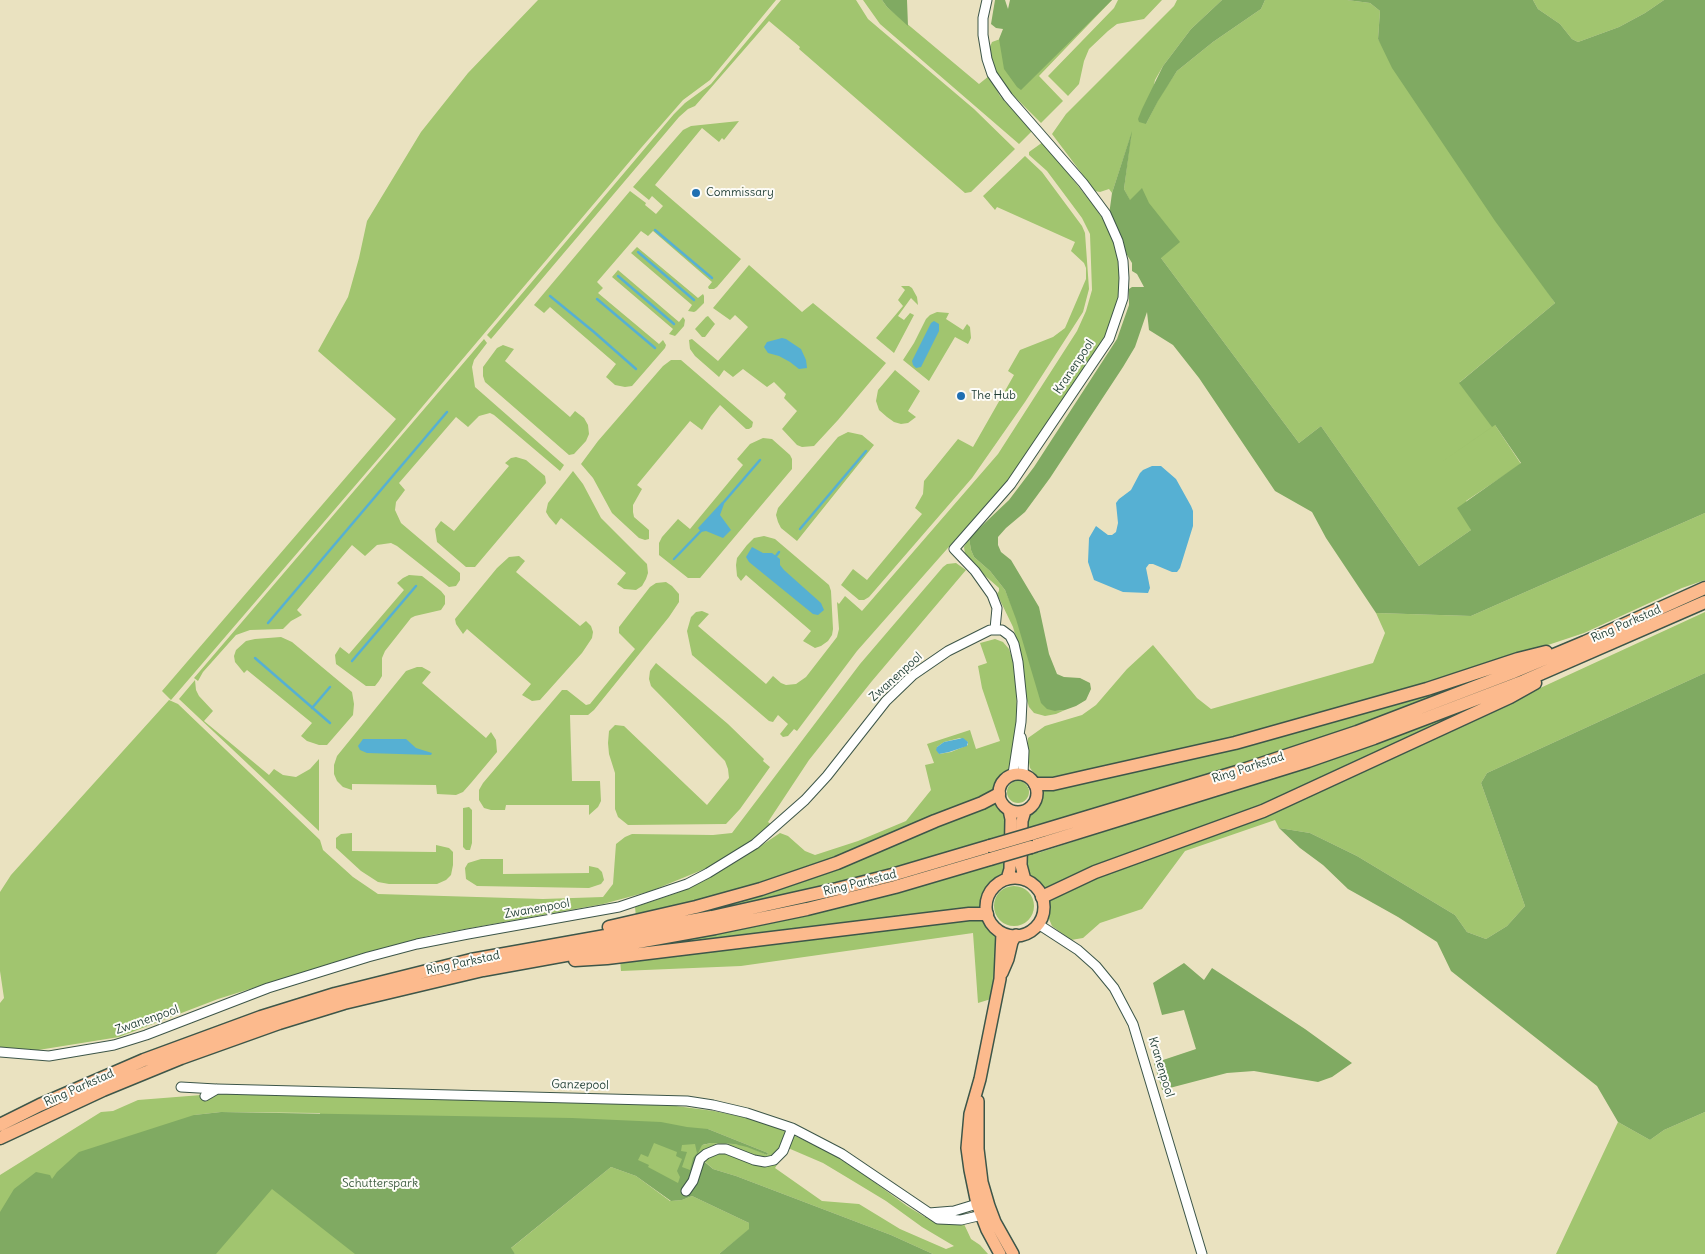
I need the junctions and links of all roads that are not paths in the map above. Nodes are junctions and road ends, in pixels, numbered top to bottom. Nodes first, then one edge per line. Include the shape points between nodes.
1 (987, 0) edge
2 (1705, 588) edge
3 (1705, 602) edge
4 (995, 629) junction
5 (1587, 648) junction
6 (1018, 774) junction
7 (1035, 784) junction
8 (998, 794) junction
9 (1009, 810) junction
10 (1025, 811) junction
11 (990, 853) junction
12 (1007, 879) junction
13 (1025, 880) junction
14 (1042, 897) junction
15 (987, 914) junction
16 (1038, 924) junction
17 (1002, 933) junction
18 (1016, 935) junction
19 (530, 949) junction
20 (507, 965) junction
21 (1000, 979) junction
22 (0, 1052) edge
23 (181, 1087) dead end
24 (216, 1088) junction
25 (205, 1096) dead end
26 (0, 1125) edge
27 (792, 1128) junction
28 (0, 1138) edge
29 (686, 1191) dead end
30 (982, 1208) junction
31 (1000, 1254) edge
32 (1013, 1254) edge
33 (1202, 1254) edge

1 - 4 street, Kranenpool via 983,35 992,74 1106,214 1124,261 1123,298 1110,339 1011,484 954,549 992,596 996,608
2 - 5 highway, Ring Parkstad
3 - 5 highway, Ring Parkstad
4 - 6 street via 1008,633 1017,654 1022,701 1016,751
4 - 22 street, Zwanenpool via 954,647 913,675 886,701 805,800 755,844 687,884 619,907 451,937 368,957 268,988 114,1045 49,1056
5 - 7 highway via 1518,659 1427,689 1235,743 1088,776
5 - 11 highway, Ring Parkstad, bridge via 1511,673 1357,732 1031,834
5 - 11 highway, Ring Parkstad, bridge via 1441,714 1340,751 1031,847
5 - 14 highway via 1510,697 1263,811 1103,869
6 - 7 main road via 1030,778
6 - 8 main road via 1002,781
7 - 10 main road via 1036,800
8 - 9 main road
8 - 19 highway via 837,863 760,889
9 - 10 main road
9 - 12 main road via 1010,869
10 - 13 main road via 1021,865
11 - 19 highway, Ring Parkstad via 712,917
11 - 20 highway, Ring Parkstad via 895,887 806,909
12 - 13 main road
12 - 15 main road via 990,892
13 - 14 main road via 1034,884
14 - 16 main road via 1044,908
15 - 17 main road via 994,928
15 - 20 highway via 608,958
16 - 18 main road via 1026,933
16 - 33 street, Kranenpool via 1096,966 1114,988 1133,1024
17 - 18 main road
17 - 21 main road
18 - 21 main road
19 - 26 highway, Ring Parkstad via 398,977 261,1017 144,1060
20 - 28 highway, Ring Parkstad via 344,1003 209,1047 138,1075
21 - 30 main road via 970,1114 970,1170
23 - 24 street, Ganzepool
24 - 25 street
24 - 27 street, Ganzepool via 687,1101 713,1104
27 - 29 street via 782,1151 774,1160 754,1160 726,1149 706,1154 700,1159 694,1180
27 - 30 street, Ganzepool via 842,1154 929,1213
30 - 31 main road
30 - 32 main road

